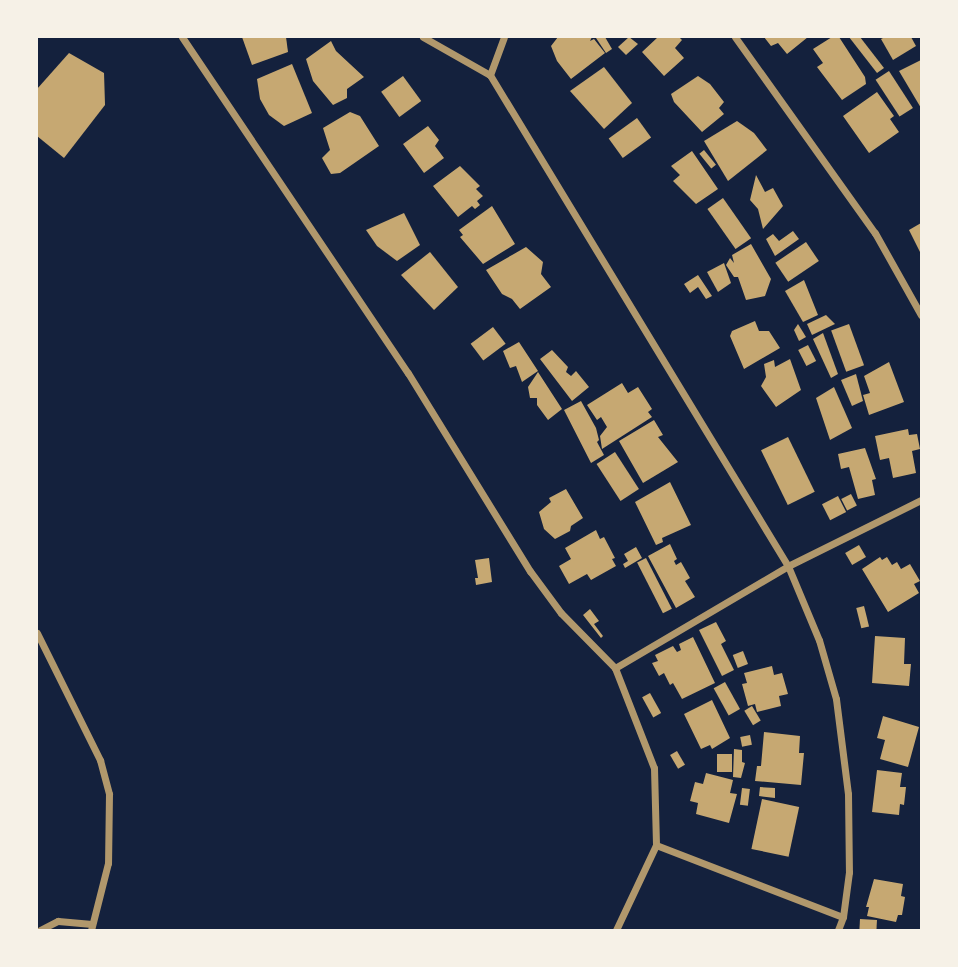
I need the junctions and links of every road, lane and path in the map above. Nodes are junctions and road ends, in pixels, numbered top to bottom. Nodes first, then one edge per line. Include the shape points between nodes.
1 (182, 37) edge
2 (423, 37) edge
3 (504, 37) edge
4 (735, 37) edge
5 (489, 75) junction
6 (921, 315) edge
7 (921, 500) edge
8 (788, 566) junction
9 (37, 633) edge
10 (615, 667) junction
11 (656, 845) junction
12 (843, 917) junction
13 (92, 927) edge
14 (40, 930) edge
15 (616, 930) edge
16 (838, 930) edge

1 - 10 street via 408,373 530,571 561,613
2 - 5 street
3 - 5 street
4 - 6 street via 875,233
5 - 8 street
7 - 8 street
8 - 10 street
8 - 12 street via 819,640 836,699 848,794 849,872
9 - 13 street via 100,760 109,794 108,863
10 - 11 street via 654,768
11 - 12 street
11 - 15 street
12 - 16 street
13 - 14 street via 58,921

